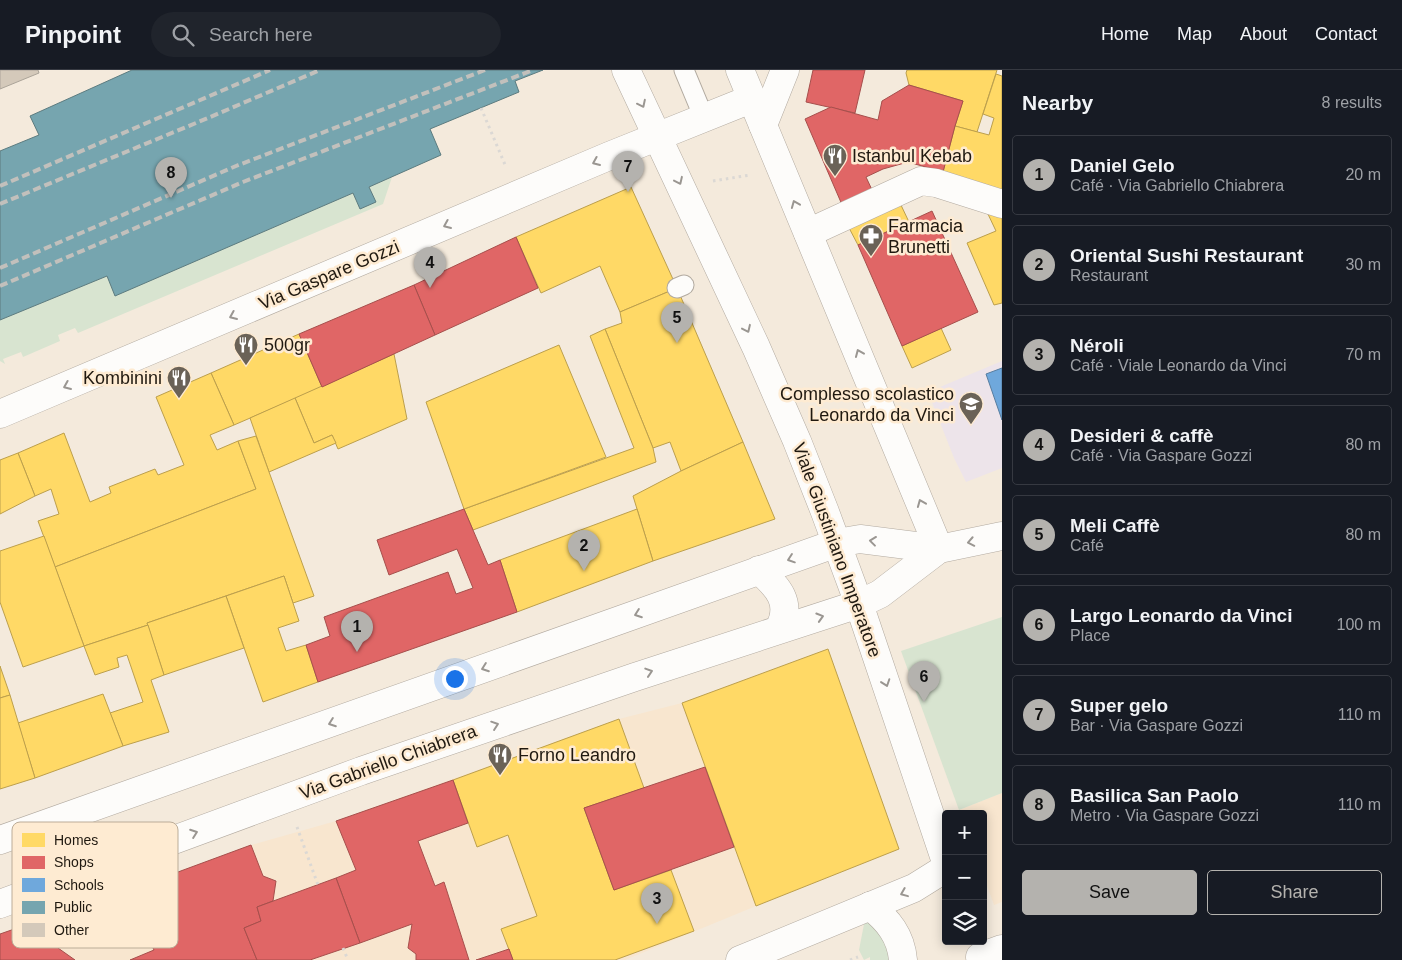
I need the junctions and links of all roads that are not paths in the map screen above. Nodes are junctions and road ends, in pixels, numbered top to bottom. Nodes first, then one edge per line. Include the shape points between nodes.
1 (626, 70) edge
2 (684, 70) edge
3 (740, 70) edge
4 (785, 70) edge
5 (752, 99) junction
6 (704, 118) junction
7 (763, 125) junction
8 (658, 137) junction
9 (1002, 204) edge
10 (808, 233) junction
11 (0, 414) edge
12 (1002, 536) edge
13 (837, 543) junction
14 (939, 549) junction
15 (759, 570) junction
16 (859, 604) junction
17 (779, 629) junction
18 (51, 822) edge
19 (12, 836) edge
20 (178, 838) edge
21 (0, 840) edge
22 (944, 855) edge
23 (942, 870) edge
24 (12, 900) edge
25 (0, 904) edge
26 (870, 906) junction
27 (901, 947) edge
28 (740, 960) edge

1 -> 8 street, Viale Giustiniano Imperatore
2 - 6 lane
3 - 5 street
4 - 7 street
5 - 6 street
5 - 7 street
6 - 8 street
10 -> 7 street
8 -> 11 street, Via Gaspare Gozzi
8 -> 13 street, Viale Giustiniano Imperatore via 797,441
9 - 10 street via 936,182 921,181
14 -> 10 street
12 -> 14 street
14 -> 13 street via 860,539
13 -> 15 street
13 - 16 street, Viale Giustiniano Imperatore
14 - 16 street, Via Gabriello Chiabrera via 880,594
15 - 17 street via 776,586 782,598 785,610
15 -> 18 street
17 -> 16 street, Via Gabriello Chiabrera
16 -> 22 street, Viale Giustiniano Imperatore
20 -> 17 street, Via Gabriello Chiabrera via 361,771
19 -> 21 street
23 -> 26 street via 914,888
25 -> 24 street, Via Gabriello Chiabrera
26 - 27 street via 888,922
26 - 28 street

